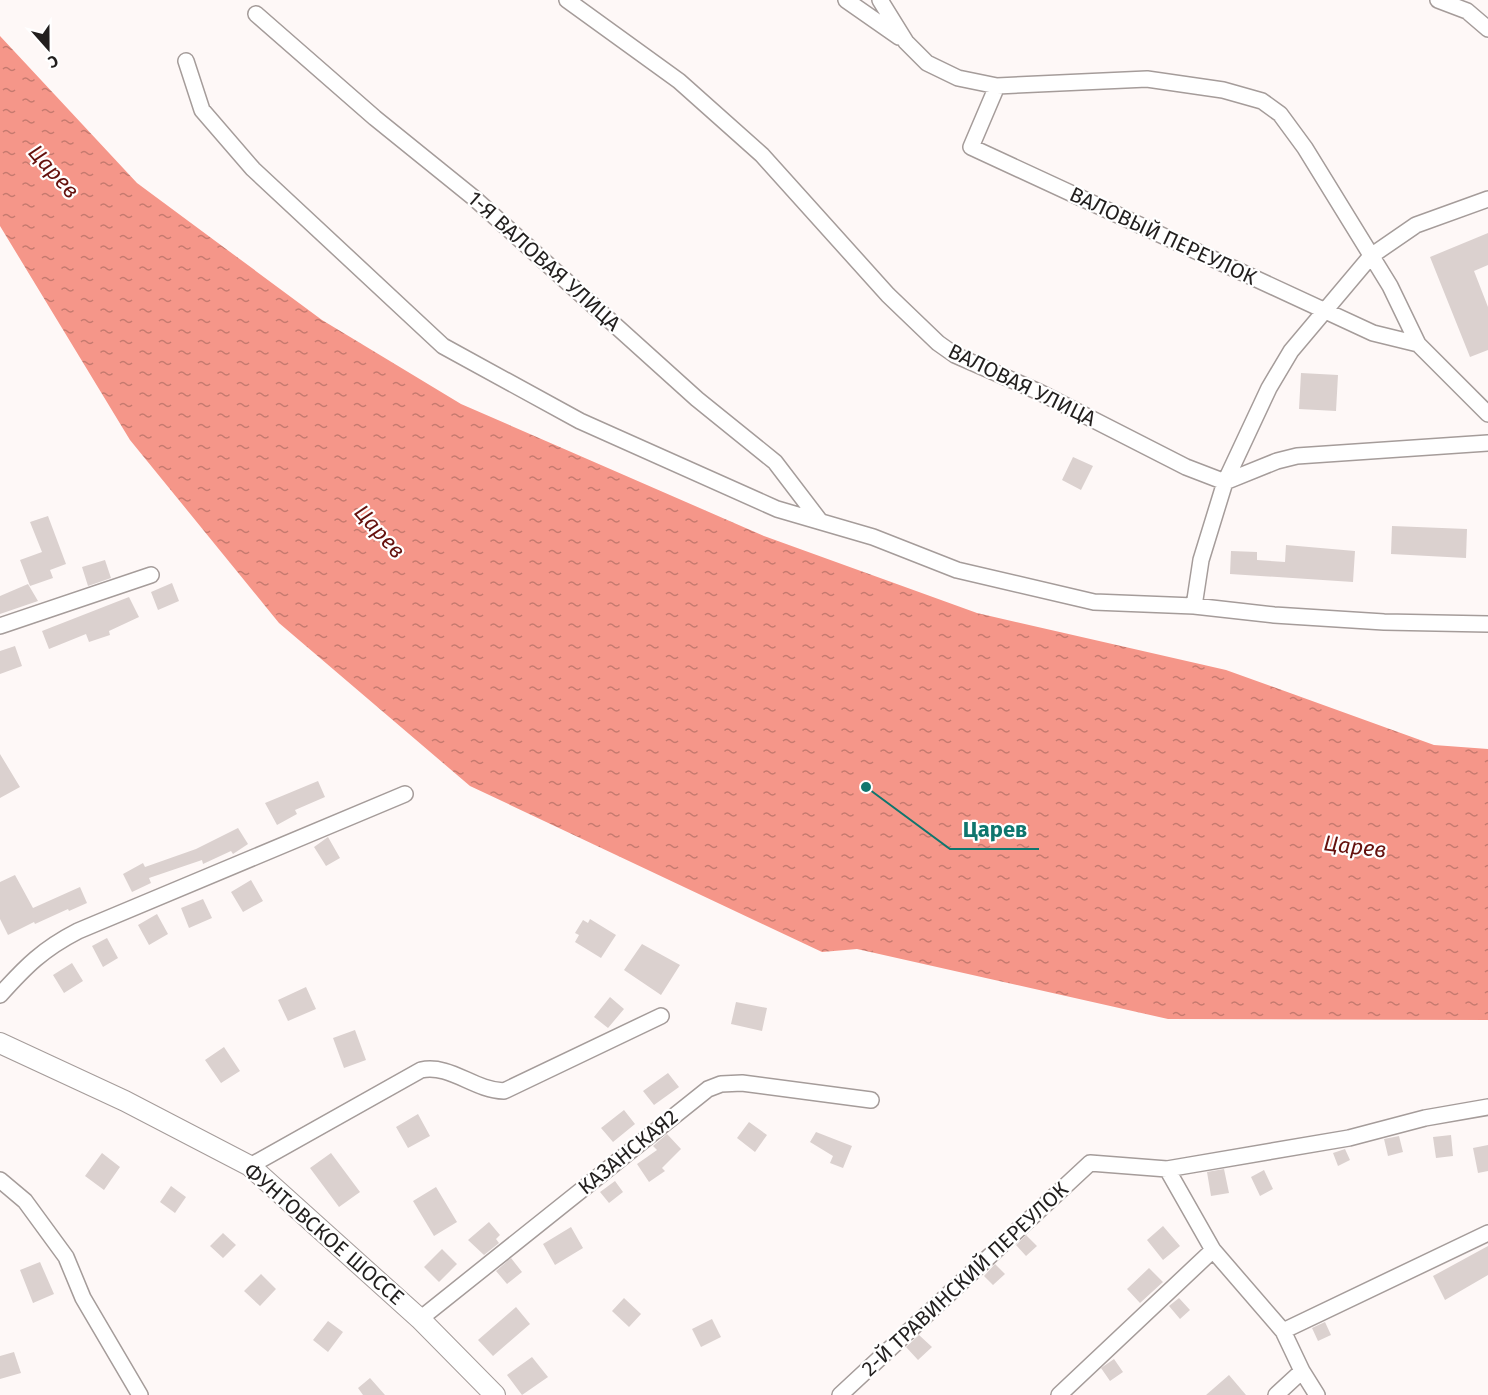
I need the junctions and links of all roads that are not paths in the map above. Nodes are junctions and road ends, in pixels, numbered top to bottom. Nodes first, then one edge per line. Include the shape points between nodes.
1 (567, 0) edge
2 (846, 0) edge
3 (880, 0) edge
4 (1438, 0) edge
5 (256, 14) dead end
6 (1488, 29) edge
7 (906, 42) junction
8 (186, 61) dead end
9 (997, 86) junction
10 (1488, 199) edge
11 (1371, 256) junction
12 (1325, 312) junction
13 (1418, 344) junction
14 (1464, 390) junction
15 (1488, 398) edge
16 (1488, 414) edge
17 (1488, 443) edge
18 (1225, 482) junction
19 (820, 521) junction
20 (151, 575) dead end
21 (1194, 606) junction
22 (1488, 624) edge
23 (0, 626) edge
24 (405, 794) dead end
25 (0, 995) edge
26 (661, 1016) dead end
27 (0, 1043) edge
28 (871, 1100) dead end
29 (1488, 1107) edge
30 (250, 1166) junction
31 (1167, 1169) junction
32 (0, 1180) edge
33 (1488, 1233) edge
34 (1213, 1250) junction
35 (420, 1319) junction
36 (1283, 1331) junction
37 (1302, 1371) junction
38 (140, 1395) edge
39 (495, 1395) edge
40 (840, 1395) edge
41 (1059, 1395) edge
42 (1276, 1395) edge
43 (1317, 1395) edge

1 - 18 street, ВАЛОВАЯ УЛИЦА via 679,81 762,155 888,295 938,343 955,355 1039,392 1186,467
2 - 7 street
3 - 7 street
4 - 6 street via 1467,11
5 - 19 street, 1-Я ВАЛОВАЯ УЛИЦА via 474,198 698,399 775,462
7 - 9 street via 941,72
8 - 19 street via 202,110 253,169 443,346 580,421 777,509
9 - 11 street via 1147,79 1223,90 1262,101 1280,114 1305,148
9 - 12 street, ВАЛОВЫЙ ПЕРЕУЛОК via 971,147
10 - 11 street via 1416,225
11 - 12 street
11 - 13 street
12 - 13 street, ВАЛОВЫЙ ПЕРЕУЛОК via 1373,333
12 - 18 street via 1291,351 1269,388
13 - 14 street
14 - 15 street
14 - 16 street
17 - 18 street via 1297,456
18 - 21 street via 1201,560
19 - 21 street via 957,570 1094,602
20 - 23 street
21 - 22 street via 1329,619
24 - 25 street via 78,931 31,960
26 - 30 street via 504,1092 480,1088 438,1068 421,1070
27 - 30 street, ФУНТОВСКОЕ ШОССЕ via 125,1101
28 - 35 street, КАЗАНСКАЯ2 via 742,1083 708,1089
29 - 31 street via 1349,1138
30 - 35 street, ФУНТОВСКОЕ ШОССЕ
31 - 34 street
31 - 40 street, 2-Й ТРАВИНСКИЙ ПЕРЕУЛОК via 1090,1163
32 - 38 street via 25,1201 66,1257 83,1298
33 - 36 street
34 - 36 street
34 - 41 street
35 - 39 street, ФУНТОВСКОЕ ШОССЕ
36 - 37 street
37 - 42 street
37 - 43 street

